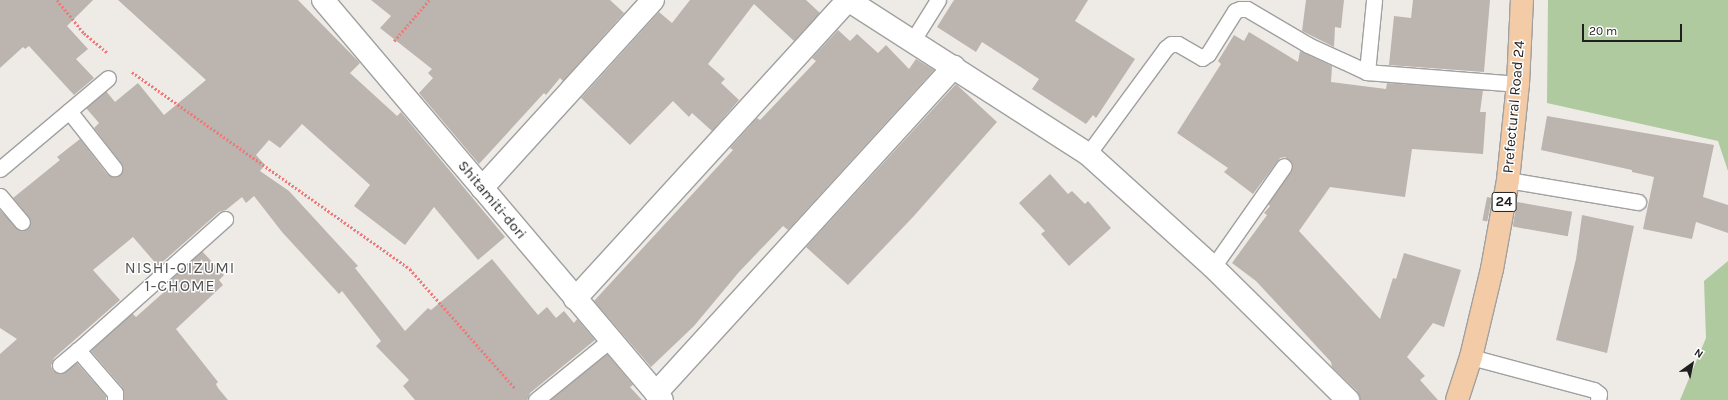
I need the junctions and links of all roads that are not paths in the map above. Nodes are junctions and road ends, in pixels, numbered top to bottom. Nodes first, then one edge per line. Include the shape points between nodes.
1 (323, 0) edge
2 (653, 0) edge
3 (848, 0) edge
4 (938, 0) edge
5 (1374, 0) edge
6 (1522, 0) edge
7 (913, 40) junction
8 (954, 67) junction
9 (1367, 72) junction
10 (108, 78) dead end
11 (1518, 84) junction
12 (69, 111) junction
13 (1088, 154) junction
14 (1284, 166) dead end
15 (114, 168) dead end
16 (0, 169) edge
17 (1508, 180) junction
18 (482, 188) junction
19 (0, 196) edge
20 (1638, 202) dead end
21 (225, 219) dead end
22 (22, 222) dead end
23 (1213, 267) junction
24 (575, 299) junction
25 (610, 340) junction
26 (78, 350) junction
27 (1470, 356) junction
28 (60, 365) dead end
29 (659, 397) edge
30 (115, 400) edge
31 (536, 400) edge
32 (1348, 400) edge
33 (1457, 400) edge
34 (1598, 400) edge

1 - 18 street, Shitamiti-dori
2 - 18 street
3 - 7 street
3 - 24 street
4 - 7 lane
5 - 9 lane
6 - 11 main road, Prefectural Road 24 / 24
7 - 8 street
8 - 13 street
8 - 29 street
9 - 11 lane
9 - 13 lane via 1308,45 1248,9 1240,9 1208,54 1202,58 1178,44 1171,44 1166,48
10 - 12 lane
11 - 17 main road, Prefectural Road 24 / 24
12 - 15 lane
12 - 16 lane
13 - 23 street
14 - 23 lane
17 - 20 lane
17 - 27 main road, Prefectural Road 24 / 24 via 1492,269
18 - 24 street, Shitamiti-dori
19 - 22 lane
21 - 26 lane
23 - 32 street
24 - 25 street, Shitamiti-dori
25 - 29 street, Shitamiti-dori
25 - 31 lane
26 - 28 lane
26 - 30 lane via 115,394
27 - 33 main road, Prefectural Road 24 / 24
27 - 34 lane via 1594,390 1599,394

